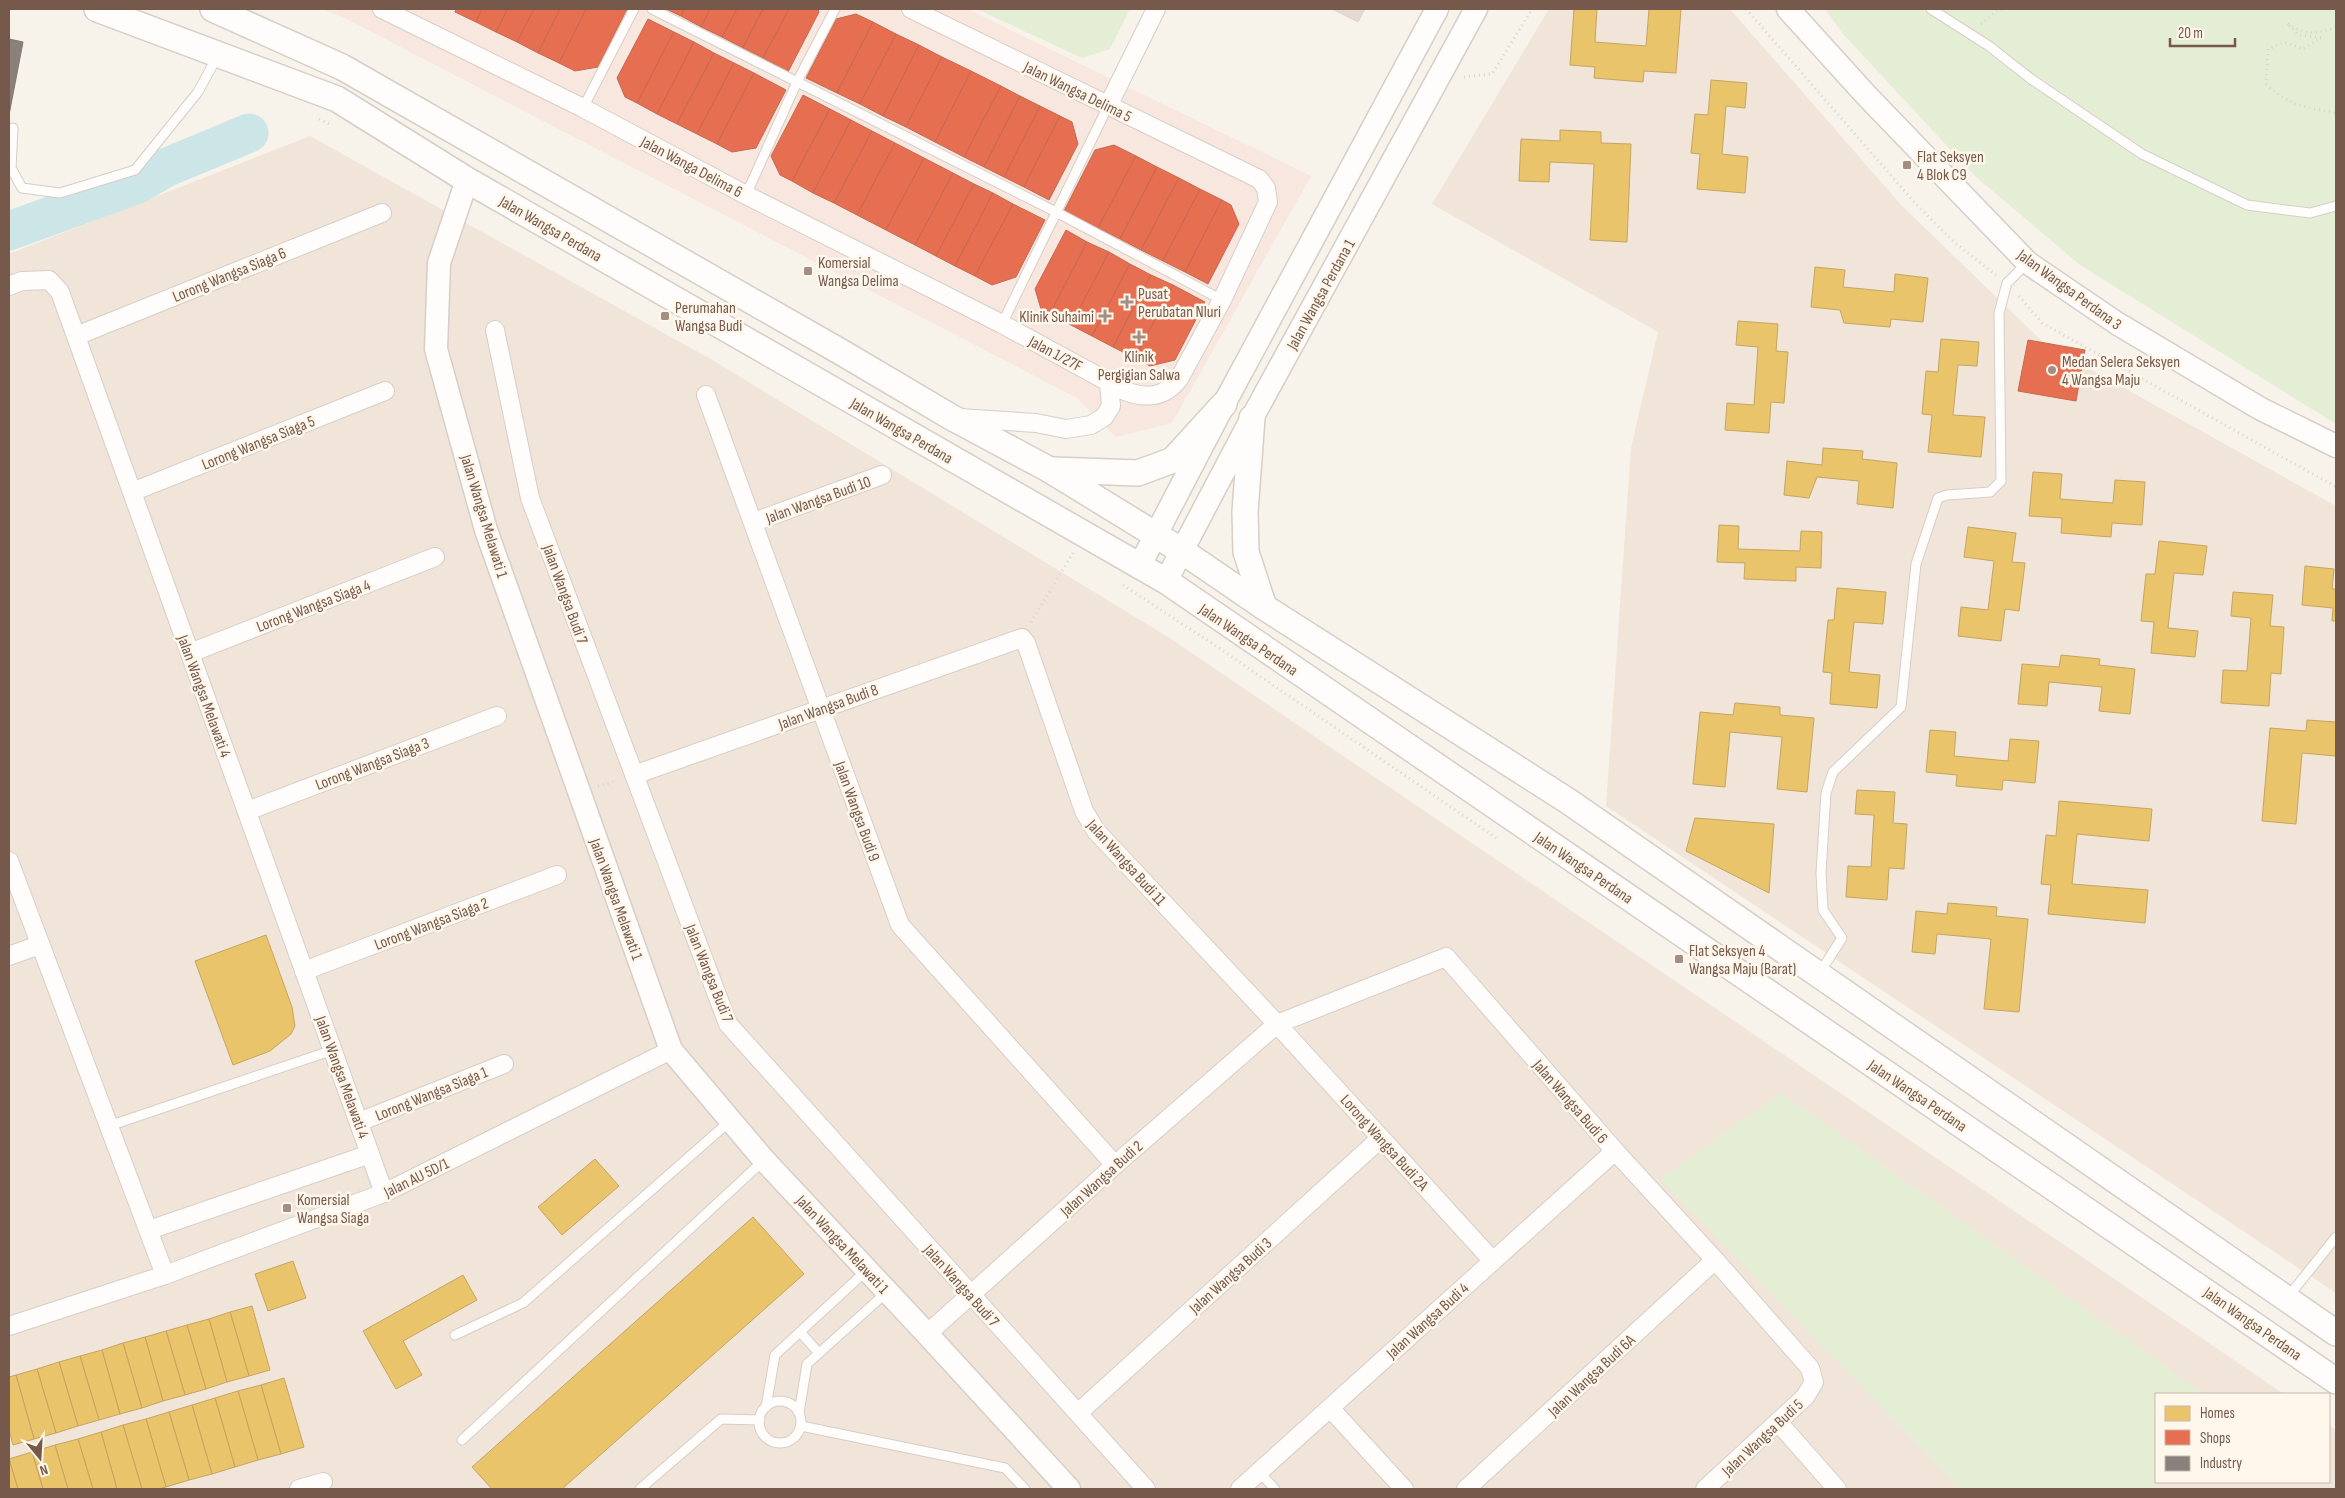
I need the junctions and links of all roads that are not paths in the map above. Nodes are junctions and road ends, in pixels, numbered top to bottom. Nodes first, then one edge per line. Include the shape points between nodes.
1 (97, 9) edge
2 (213, 9) edge
3 (382, 9) edge
4 (634, 9) edge
5 (652, 9) edge
6 (835, 9) edge
7 (911, 9) edge
8 (1156, 9) edge
9 (1437, 9) edge
10 (1476, 9) edge
11 (1788, 9) edge
12 (1931, 9) edge
13 (218, 55) junction
14 (797, 82) junction
15 (1108, 106) junction
16 (583, 108) junction
17 (13, 128) dead end
18 (467, 180) junction
19 (746, 194) junction
20 (2336, 206) edge
21 (1056, 212) junction
22 (382, 213) dead end
23 (2028, 263) junction
24 (9, 286) edge
25 (1222, 300) junction
26 (1002, 324) junction
27 (495, 330) dead end
28 (76, 336) junction
29 (1109, 382) junction
30 (385, 392) dead end
31 (706, 394) dead end
32 (1224, 404) junction
33 (951, 417) junction
34 (1252, 418) junction
35 (2336, 446) edge
36 (1050, 470) junction
37 (882, 475) dead end
38 (132, 492) junction
39 (754, 522) junction
40 (1156, 536) junction
41 (1182, 551) junction
42 (435, 556) dead end
43 (1139, 567) junction
44 (1166, 581) junction
45 (1264, 607) junction
46 (1022, 638) joint
47 (190, 652) junction
48 (820, 708) junction
49 (497, 716) dead end
50 (634, 775) junction
51 (247, 811) junction
52 (9, 861) edge
53 (557, 875) dead end
54 (40, 946) junction
55 (9, 956) edge
56 (304, 971) junction
57 (1817, 976) junction
58 (1277, 1024) junction
59 (333, 1050) junction
60 (671, 1050) junction
61 (504, 1064) dead end
62 (731, 1121) junction
63 (359, 1122) junction
64 (109, 1126) junction
65 (1381, 1138) junction
66 (1615, 1151) junction
67 (370, 1154) junction
68 (764, 1160) junction
69 (1116, 1165) junction
70 (384, 1193) junction
71 (149, 1230) junction
72 (2336, 1237) edge
73 (1492, 1260) junction
74 (1716, 1260) junction
75 (867, 1270) junction
76 (165, 1275) junction
77 (888, 1292) junction
78 (971, 1295) junction
79 (2287, 1299) junction
80 (870, 1307) junction
81 (906, 1312) junction
82 (9, 1326) edge
83 (800, 1332) junction
84 (927, 1334) junction
85 (2336, 1334) edge
86 (455, 1335) dead end
87 (819, 1354) junction
88 (2336, 1381) edge
89 (1814, 1382) joint
90 (766, 1408) junction
91 (1330, 1408) junction
92 (799, 1413) junction
93 (1078, 1413) junction
94 (760, 1420) junction
95 (1778, 1422) junction
96 (801, 1426) junction
97 (462, 1440) dead end
98 (1260, 1472) junction
99 (323, 1482) dead end
100 (299, 1489) edge
101 (640, 1489) edge
102 (1025, 1489) edge
103 (1069, 1489) edge
104 (1146, 1489) edge
105 (1240, 1489) edge
106 (1275, 1489) edge
107 (1404, 1489) edge
108 (1466, 1489) edge
109 (1705, 1489) edge
110 (1837, 1489) edge

1 - 13 main road, Jalan Wangsa Perdana
2 - 33 main road via 342,68
3 - 16 street, Jalan Wanga Delima 6
4 - 16 lane
5 - 14 lane
6 - 14 lane
7 - 15 street, Jalan Wangsa Delima 5
8 - 15 street
9 - 32 street, Jalan Wangsa Perdana 1
10 - 34 street, Jalan Wangsa Perdana 1
11 - 23 street, Jalan Wangsa Perdana 3 via 1866,96
12 - 20 lane via 2142,154 2247,205 2310,213
13 - 17 lane via 198,92 135,170 60,193 22,188 11,168
13 - 18 main road, Jalan Wangsa Perdana via 337,99
14 - 19 lane
14 - 21 lane
15 - 21 lane
15 - 25 street, Jalan Wangsa Delima 5 via 1259,179 1266,188 1268,202
16 - 19 street, Jalan Wanga Delima 6
18 - 43 main road, Jalan Wangsa Perdana via 1076,548
18 - 60 street, Jalan Wangsa Melawati 1 via 439,263 436,350 486,530
19 - 26 street, Jalan Wanga Delima 6
21 - 25 lane
21 - 26 lane
22 - 28 street, Lorong Wangsa Siaga 6
23 - 35 street, Jalan Wangsa Perdana 3 via 2118,324 2252,404
23 - 57 lane via 2007,283 1999,313 2001,481 1990,492 1938,498 1916,564 1901,707 1833,772 1828,782 1823,910 1842,938
24 - 28 street, Jalan Wangsa Melawati 4 via 22,281 49,280 60,292
25 - 29 street, Jalan 1/27F via 1171,389 1142,398
26 - 29 street, Jalan 1/27F
27 - 50 street, Jalan Wangsa Budi 7 via 530,498
28 - 38 street, Jalan Wangsa Melawati 4
29 - 33 street via 1111,406 1104,417 1091,425 1066,429 1036,423
30 - 38 street, Lorong Wangsa Siaga 5
31 - 39 street, Jalan Wangsa Budi 9
32 - 36 main road via 1173,460 1138,473
32 - 40 street, Jalan Wangsa Perdana 1
33 - 36 main road
34 - 41 street, Jalan Wangsa Perdana 1
34 - 45 main road via 1245,512 1246,552
36 - 40 main road
37 - 39 street, Jalan Wangsa Budi 10
38 - 47 street, Jalan Wangsa Melawati 4
39 - 48 street, Jalan Wangsa Budi 9
40 - 41 main road
40 - 43 street, Jalan Wangsa Perdana 1
41 - 44 street, Jalan Wangsa Perdana 1
41 - 45 main road
42 - 47 street, Lorong Wangsa Siaga 4
43 - 44 main road, Jalan Wangsa Perdana
44 - 88 main road, Jalan Wangsa Perdana
45 - 57 main road via 1568,801
46 - 48 street, Jalan Wangsa Budi 8
46 - 58 street, Jalan Wangsa Budi 11 via 1088,820
47 - 51 street, Jalan Wangsa Melawati 4
48 - 50 street, Jalan Wangsa Budi 8
48 - 69 street, Jalan Wangsa Budi 9 via 900,926
49 - 51 street, Lorong Wangsa Siaga 3
50 - 78 street, Jalan Wangsa Budi 7 via 728,1024
51 - 56 street, Jalan Wangsa Melawati 4
52 - 54 street
53 - 56 street, Lorong Wangsa Siaga 2
54 - 55 street
54 - 64 street
56 - 59 street, Jalan Wangsa Melawati 4
57 - 79 main road
58 - 65 street, Lorong Wangsa Budi 2A
58 - 66 street, Jalan Wangsa Budi 6 via 1446,957
58 - 69 street, Jalan Wangsa Budi 2
59 - 63 street, Jalan Wangsa Melawati 4
59 - 64 lane
60 - 62 street, Jalan Wangsa Melawati 1
60 - 70 street, Jalan AU 5D/1
61 - 63 street, Lorong Wangsa Siaga 1
62 - 68 street, Jalan Wangsa Melawati 1
62 - 86 lane via 523,1303
63 - 67 street, Jalan Wangsa Melawati 4
64 - 71 street
65 - 73 street, Lorong Wangsa Budi 2A
65 - 93 street, Jalan Wangsa Budi 3
66 - 73 street, Jalan Wangsa Budi 4
66 - 74 street, Jalan Wangsa Budi 6
67 - 70 street, Jalan Wangsa Melawati 4
67 - 71 street, Jalan Wangsa Melawati 4
68 - 75 street, Jalan Wangsa Melawati 1
68 - 97 lane
69 - 78 street, Jalan Wangsa Budi 2
70 - 76 street, Jalan AU 5D/1
71 - 76 street
72 - 79 lane
73 - 91 street, Jalan Wangsa Budi 4
74 - 89 street, Jalan Wangsa Budi 6 via 1810,1368
74 - 108 street, Jalan Wangsa Budi 6A
75 - 77 street, Jalan Wangsa Melawati 1
75 - 83 lane
76 - 82 street, Jalan AU 5D/1
77 - 80 lane
77 - 81 street, Jalan Wangsa Melawati 1
78 - 84 street, Jalan Wangsa Budi 2
78 - 93 street, Jalan Wangsa Budi 7
79 - 85 main road
80 - 81 lane via 890,1303
80 - 87 lane
81 - 84 street, Jalan Wangsa Melawati 1
83 - 87 lane
83 - 90 lane via 775,1355
84 - 103 street, Jalan Wangsa Melawati 1
87 - 92 lane via 807,1364
89 - 95 street, Jalan Wangsa Budi 5 via 1805,1397
90 - 92 lane via 784,1402
90 - 94 lane
91 - 98 street, Jalan Wangsa Budi 4
91 - 107 street
92 - 96 lane
93 - 104 street, Jalan Wangsa Budi 7
94 - 96 lane via 762,1433 773,1442 787,1442
94 - 101 lane via 721,1419
95 - 109 street, Jalan Wangsa Budi 5
95 - 110 street
96 - 102 lane via 1005,1468
98 - 105 street, Jalan Wangsa Budi 4
98 - 106 lane
99 - 100 street

